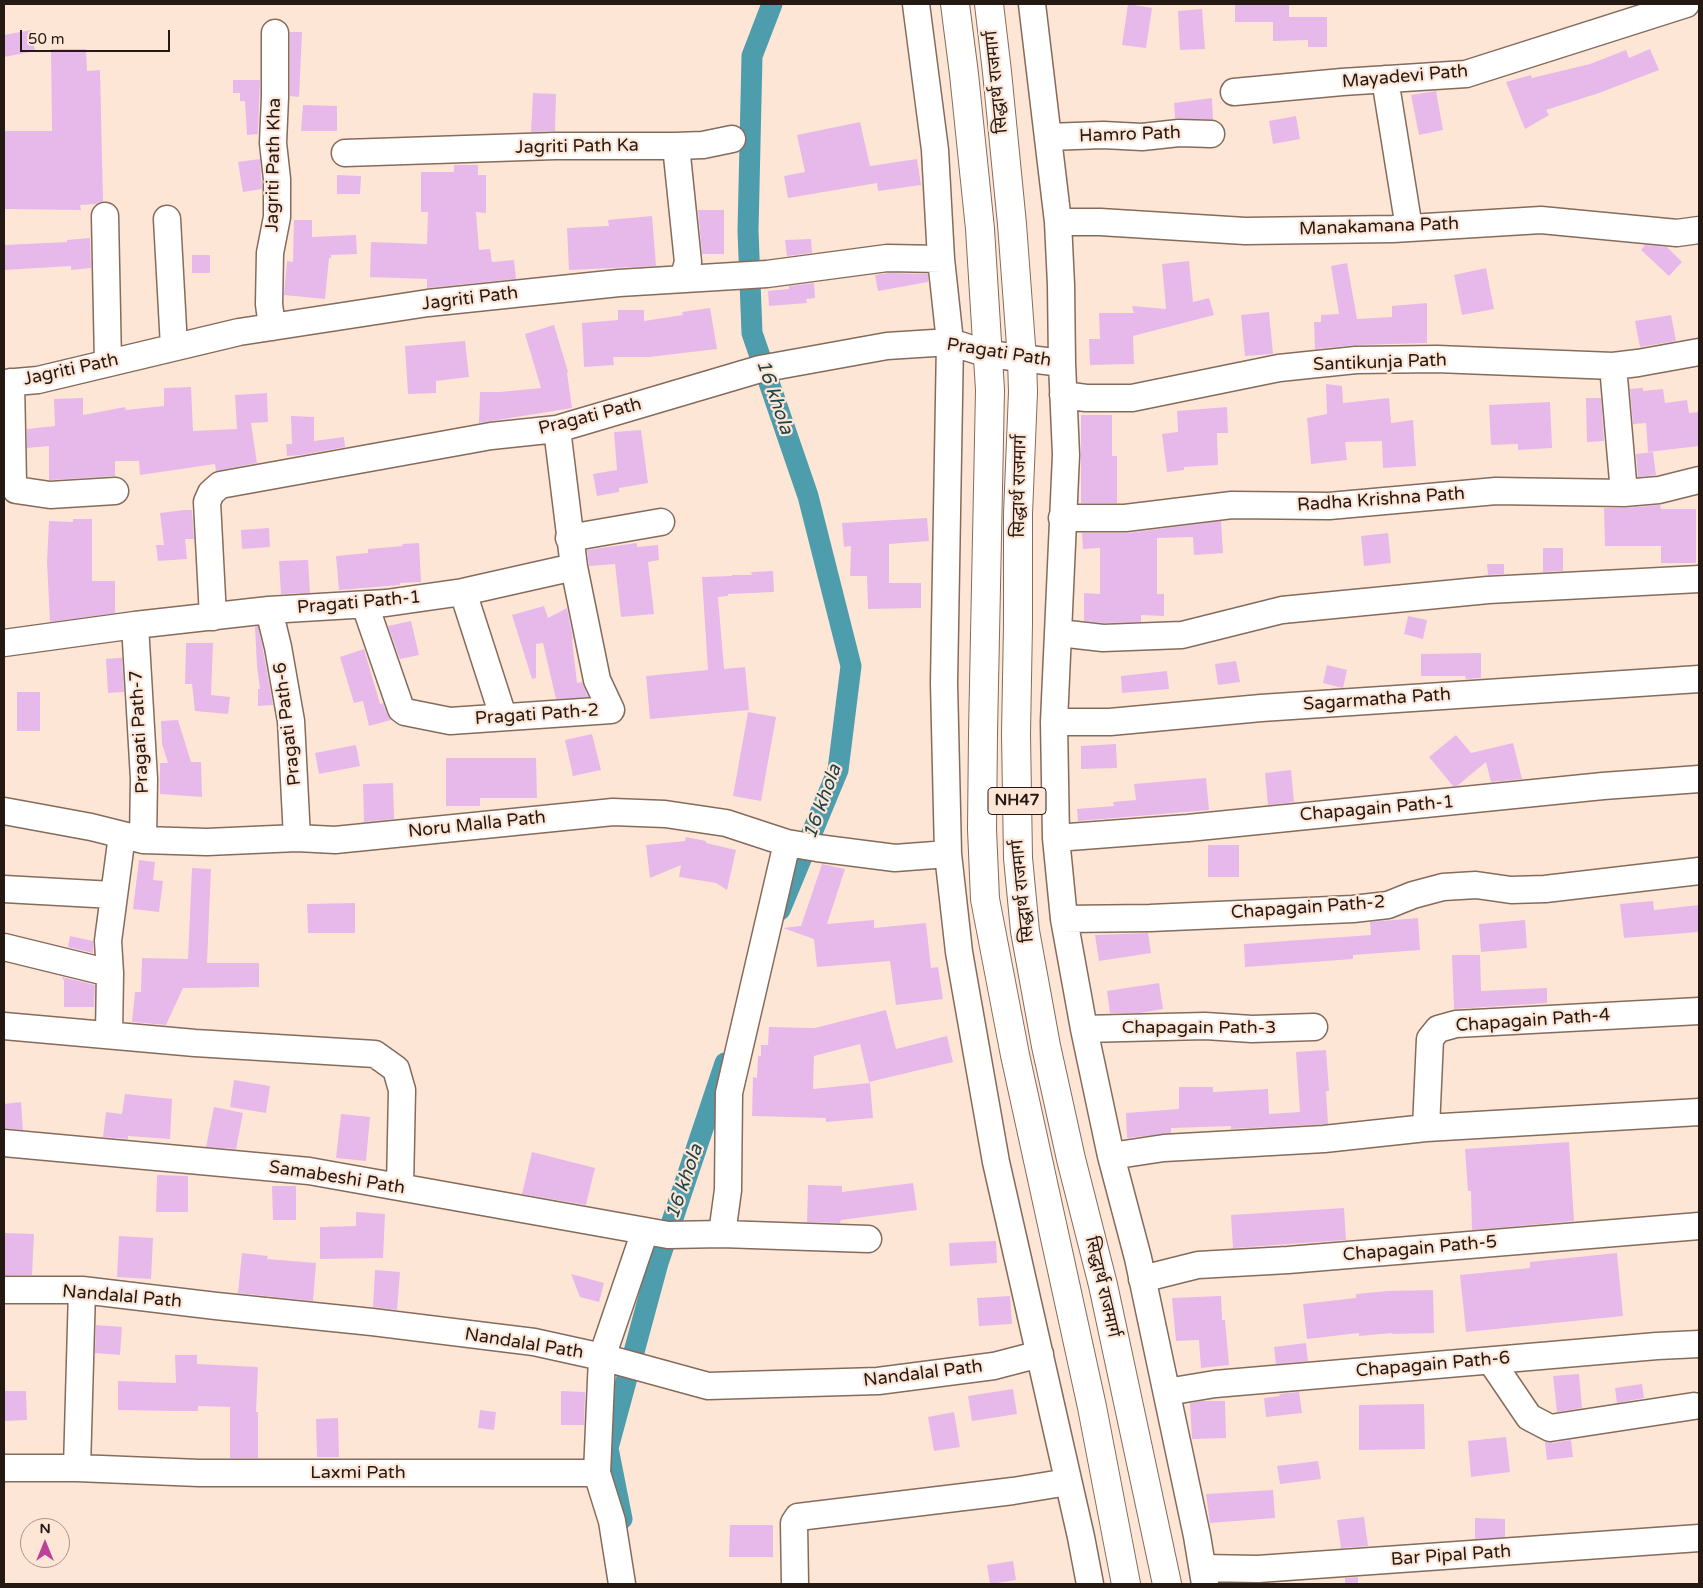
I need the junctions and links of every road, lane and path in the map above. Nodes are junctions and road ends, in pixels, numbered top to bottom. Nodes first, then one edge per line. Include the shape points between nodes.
1 (916, 4) edge
2 (955, 4) edge
3 (989, 4) edge
4 (1032, 4) edge
5 (1686, 4) edge
6 (275, 33) dead end
7 (1385, 80) junction
8 (1234, 92) dead end
9 (1211, 134) dead end
10 (1048, 138) junction
11 (732, 139) dead end
12 (676, 146) junction
13 (345, 153) dead end
14 (106, 216) dead end
15 (167, 218) dead end
16 (1058, 222) junction
17 (1409, 228) junction
18 (1699, 230) edge
19 (941, 259) junction
20 (683, 279) junction
21 (272, 327) junction
22 (950, 342) junction
23 (174, 347) junction
24 (1699, 352) edge
25 (988, 354) junction
26 (1022, 359) junction
27 (108, 363) junction
28 (1062, 363) junction
29 (1613, 366) junction
30 (7, 383) edge
31 (1063, 395) junction
32 (557, 429) junction
33 (1699, 480) edge
34 (115, 491) dead end
35 (1624, 493) junction
36 (1062, 518) junction
37 (661, 522) dead end
38 (569, 538) junction
39 (574, 567) junction
40 (1699, 579) edge
41 (463, 592) junction
42 (365, 605) junction
43 (269, 610) junction
44 (213, 617) junction
45 (135, 625) junction
46 (1059, 633) junction
47 (4, 643) edge
48 (1699, 679) edge
49 (503, 716) junction
50 (1054, 722) junction
51 (1699, 779) edge
52 (4, 811) edge
53 (133, 837) junction
54 (297, 838) junction
55 (1056, 838) junction
56 (786, 843) junction
57 (948, 854) junction
58 (1699, 872) edge
59 (4, 890) edge
60 (113, 895) junction
61 (1064, 919) junction
62 (4, 947) edge
63 (110, 973) junction
64 (1699, 1011) edge
65 (4, 1026) edge
66 (1314, 1028) dead end
67 (1084, 1029) junction
68 (109, 1035) junction
69 (1699, 1112) edge
70 (1426, 1128) junction
71 (4, 1143) edge
72 (1111, 1156) junction
73 (400, 1187) junction
74 (1699, 1226) edge
75 (656, 1233) junction
76 (722, 1234) junction
77 (868, 1239) dead end
78 (1142, 1279) junction
79 (4, 1290) edge
80 (82, 1290) junction
81 (1699, 1344) edge
82 (1040, 1354) junction
83 (602, 1357) junction
84 (1491, 1361) junction
85 (1167, 1392) junction
86 (1694, 1406) dead end
87 (4, 1468) edge
88 (77, 1468) junction
89 (597, 1473) junction
90 (1068, 1482) junction
91 (1699, 1538) edge
92 (1204, 1576) edge
93 (622, 1584) edge
94 (796, 1584) edge
95 (1090, 1584) edge
96 (1126, 1584) edge
97 (1167, 1584) edge

1 - 19 street via 935,150
2 - 25 highway, सिद्धार्थ राजमार्ग / NH47 via 980,228
3 - 26 highway, सिद्धार्थ राजमार्ग / NH47
4 - 10 street
5 - 7 street, Mayadevi Path via 1466,74
6 - 21 street, Jagriti Path Kha via 273,143 277,216 270,253
7 - 8 street, Mayadevi Path
7 - 17 street
9 - 10 street, Hamro Path
10 - 16 street
11 - 12 street, Jagriti Path Ka
12 - 13 street, Jagriti Path Ka via 555,146
12 - 20 street via 688,262
14 - 27 street
15 - 23 street
16 - 17 street, Manakamana Path via 1245,231
16 - 28 street
17 - 18 street, Manakamana Path via 1541,220 1677,233
19 - 20 street, Jagriti Path via 888,258 767,274
19 - 22 street
20 - 21 street, Jagriti Path via 428,303
21 - 23 street, Jagriti Path
22 - 25 street, Pragati Path
22 - 32 street, Pragati Path via 887,346 760,369
22 - 57 street via 944,683
23 - 27 street, Jagriti Path
24 - 29 street, Santikunja Path
25 - 26 street, Pragati Path
25 - 96 highway, सिद्धार्थ राजमार्ग / NH47 via 982,810 985,899
26 - 28 street, Pragati Path
26 - 97 highway, सिद्धार्थ राजमार्ग / NH47 via 1016,743 1018,858 1025,931 1048,1055 1103,1285
27 - 30 street, Jagriti Path via 38,380
28 - 31 street
29 - 31 street, Santikunja Path via 1437,359 1356,360 1279,368 1132,398
29 - 35 street
30 - 34 street via 12,483 16,490 50,495
31 - 36 street via 1066,455
32 - 38 street
32 - 44 street, Pragati Path via 491,436 220,485 207,502
33 - 35 street, Radha Krishna Path via 1659,490
35 - 36 street, Radha Krishna Path via 1496,491 1328,506 1232,505 1125,518
36 - 46 street
37 - 38 street
38 - 39 street
39 - 41 street, Pragati Path-1
39 - 49 street, Pragati Path-2 via 597,680 611,710
40 - 46 street via 1488,590 1282,610 1182,635 1103,638
41 - 42 street, Pragati Path-1
41 - 49 street
42 - 43 street, Pragati Path-1
42 - 49 street, Pragati Path-2 via 401,709 450,721
43 - 44 street, Pragati Path-1
43 - 54 street, Pragati Path-6 via 291,721
44 - 45 street, Pragati Path-1
45 - 47 street, Pragati Path-1
45 - 53 street, Pragati Path-7 via 144,779
46 - 50 street
48 - 50 street, Sagarmatha Path via 1261,708 1110,722
50 - 55 street
51 - 55 street, Chapagain Path-1
52 - 53 street, Noru Malla Path
53 - 54 street, Noru Malla Path via 207,842
53 - 60 street, Pragati Path-7
54 - 56 street, Noru Malla Path via 335,840 613,812 665,814 726,823
55 - 61 street
56 - 57 street, Noru Malla Path via 895,858
56 - 76 street via 729,1093 728,1190
57 - 82 street via 959,952 995,1152
58 - 61 street, Chapagain Path-2 via 1545,889 1511,890 1476,885 1444,887 1388,905 1353,909
59 - 60 street
60 - 63 street, Pragati Path-7 via 108,941
61 - 67 street
62 - 63 street
63 - 68 street, Pragati Path-7
64 - 70 street, Chapagain Path-4 via 1456,1024 1438,1029 1430,1039
65 - 68 street
66 - 67 street, Chapagain Path-3
67 - 72 street
68 - 73 street via 196,1044 375,1054 396,1070 402,1090
69 - 70 street
70 - 72 street via 1164,1148
71 - 73 street, Samabeshi Path via 309,1171
72 - 78 street
73 - 75 street, Samabeshi Path
74 - 78 street, Chapagain Path-5 via 1198,1265
75 - 76 street, Samabeshi Path
75 - 83 street
76 - 77 street, Samabeshi Path
78 - 85 street
79 - 80 street, Nandalal Path
80 - 83 street, Nandalal Path via 534,1342
80 - 88 street
81 - 84 street, Chapagain Path-6
82 - 83 street, Nandalal Path via 994,1366 878,1381 708,1386
82 - 90 street
83 - 89 street
84 - 85 street, Chapagain Path-6 via 1215,1384
84 - 86 street via 1529,1417 1550,1428
85 - 92 street
87 - 88 street, Laxmi Path
88 - 89 street, Laxmi Path via 199,1473
89 - 93 street via 612,1521
90 - 94 street via 798,1517 794,1524
90 - 95 street
91 - 92 street, Bar Pipal Path

